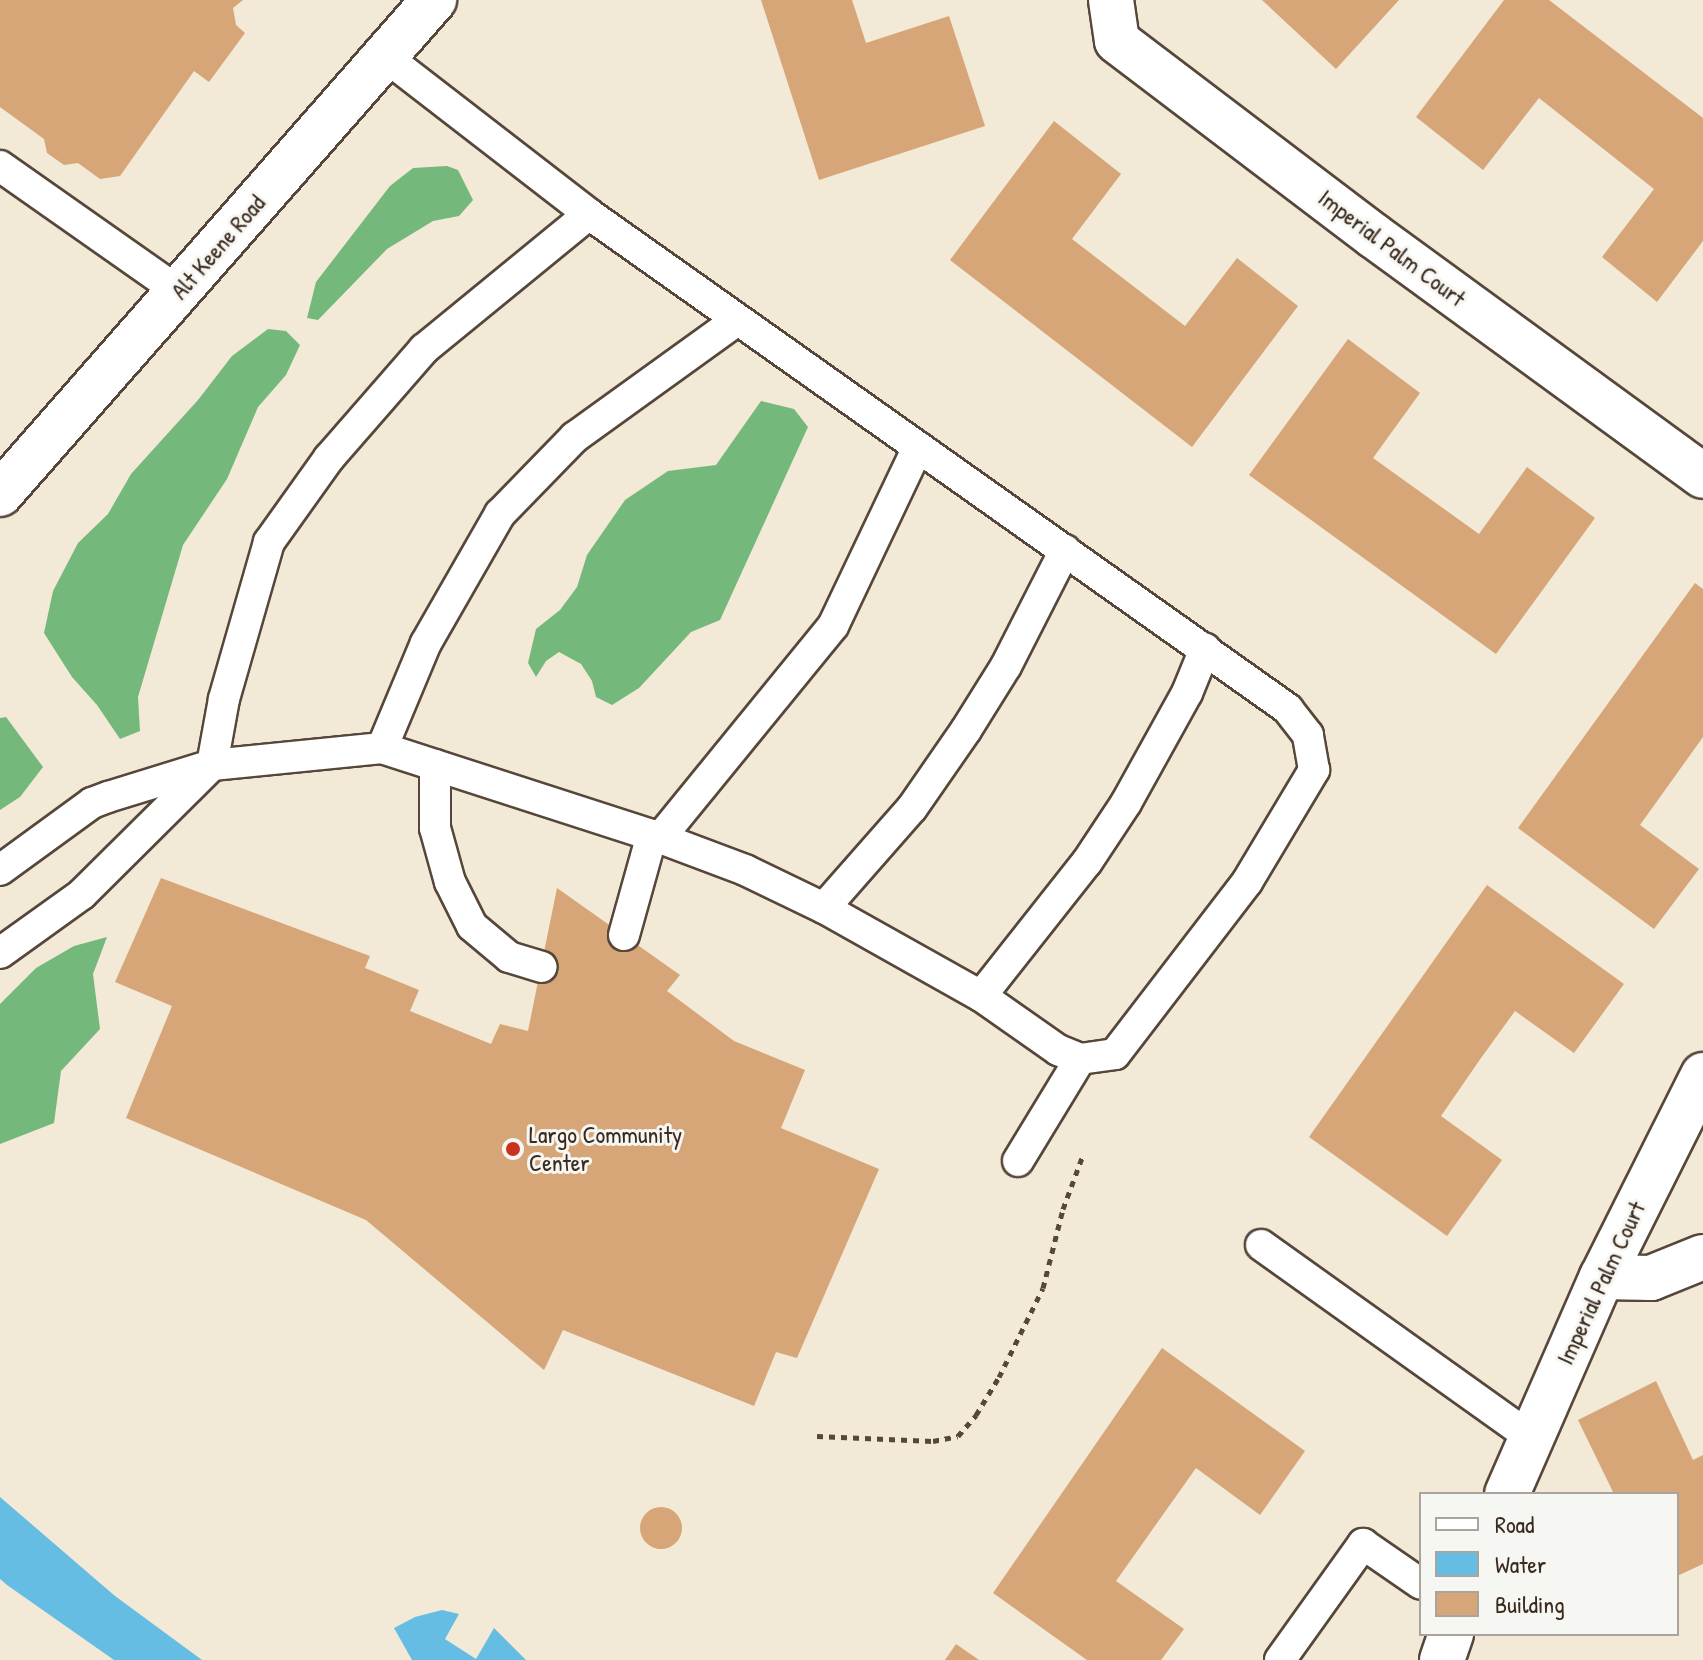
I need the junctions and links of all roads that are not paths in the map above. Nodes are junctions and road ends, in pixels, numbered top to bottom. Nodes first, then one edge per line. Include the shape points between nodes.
1 (434, 0) edge
2 (1111, 0) edge
3 (386, 57) junction
4 (0, 166) edge
5 (589, 214) junction
6 (179, 292) junction
7 (737, 320) junction
8 (918, 447) junction
9 (1703, 476) edge
10 (0, 494) edge
11 (1065, 550) junction
12 (1205, 649) junction
13 (382, 748) junction
14 (212, 765) junction
15 (435, 765) junction
16 (656, 836) junction
17 (0, 870) edge
18 (824, 908) junction
19 (624, 935) dead end
20 (0, 953) edge
21 (541, 967) dead end
22 (981, 996) junction
23 (1080, 1059) junction
24 (1703, 1075) edge
25 (1018, 1161) dead end
26 (1261, 1245) dead end
27 (1703, 1257) edge
28 (1602, 1277) junction
29 (1530, 1437) junction
30 (1508, 1492) edge
31 (1419, 1583) edge
32 (1450, 1636) edge
33 (1280, 1660) edge
34 (1442, 1660) edge

1 - 3 street, Alt Keene Road
2 - 9 street, Imperial Palm Court via 1117,41
3 - 5 lane
3 - 6 street, Alt Keene Road
4 - 6 lane
5 - 7 lane
5 - 14 lane via 424,349 329,458 269,542 224,699
6 - 10 street, Alt Keene Road
7 - 8 lane
7 - 13 lane via 575,437 500,514 426,643
8 - 11 lane
8 - 16 lane via 833,626
11 - 12 lane
11 - 18 lane via 1006,666 966,730 912,808
12 - 22 lane via 1187,693 1126,803 1087,862
12 - 23 lane via 1288,709 1308,735 1314,770 1247,882 1115,1054
13 - 14 lane
13 - 15 lane
14 - 17 lane via 92,803
14 - 20 lane via 82,894
15 - 16 lane
15 - 21 lane via 435,828 450,882 472,926 509,957
16 - 18 lane
16 - 19 lane
18 - 22 lane
22 - 23 lane via 1058,1050
23 - 25 lane
24 - 28 street, Imperial Palm Court
26 - 29 lane
27 - 28 street via 1651,1278
28 - 29 street, Imperial Palm Court
29 - 30 street, Imperial Palm Court
31 - 33 lane via 1363,1544
32 - 34 street

